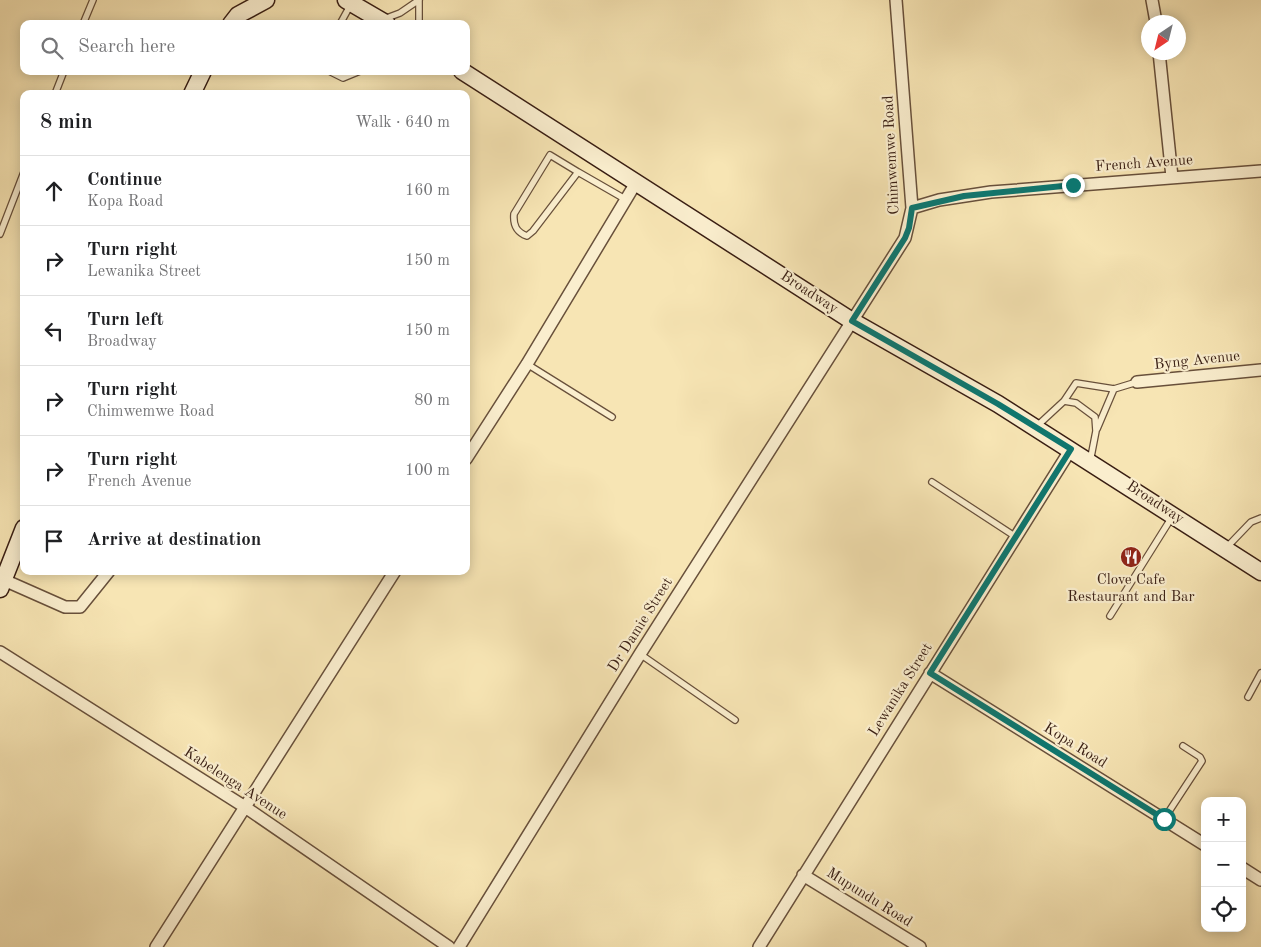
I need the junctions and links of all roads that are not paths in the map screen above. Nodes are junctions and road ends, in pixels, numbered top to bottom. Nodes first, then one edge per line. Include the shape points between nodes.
1 (92, 0) edge
2 (266, 0) edge
3 (419, 0) edge
4 (896, 0) edge
5 (1152, 0) edge
6 (349, 1) edge
7 (236, 13) edge
8 (1155, 15) edge
9 (84, 20) edge
10 (342, 20) edge
11 (381, 20) edge
12 (388, 20) edge
13 (419, 20) edge
14 (1161, 60) edge
15 (62, 75) edge
16 (200, 75) edge
17 (337, 75) edge
18 (350, 75) edge
19 (468, 75) edge
20 (57, 90) edge
21 (194, 90) edge
22 (1261, 171) edge
23 (578, 172) junction
24 (1172, 177) junction
25 (636, 181) junction
26 (20, 182) edge
27 (626, 199) junction
28 (912, 208) junction
29 (0, 234) edge
30 (852, 321) junction
31 (527, 364) junction
32 (1261, 370) edge
33 (1137, 382) joint
34 (1114, 389) junction
35 (1064, 400) junction
36 (612, 417) dead end
37 (1035, 427) junction
38 (1096, 431) junction
39 (1071, 449) junction
40 (470, 453) edge
41 (1090, 462) junction
42 (932, 482) dead end
43 (1173, 516) junction
44 (1261, 518) edge
45 (1016, 537) junction
46 (20, 538) edge
47 (1225, 548) junction
48 (1261, 572) edge
49 (106, 575) edge
50 (392, 575) edge
51 (2, 585) edge
52 (1110, 616) dead end
53 (0, 652) edge
54 (640, 654) junction
55 (930, 673) junction
56 (1261, 673) edge
57 (1248, 697) dead end
58 (735, 720) dead end
59 (1184, 746) dead end
60 (245, 807) junction
61 (1164, 819) junction
62 (1201, 842) edge
63 (1246, 871) edge
64 (803, 875) junction
65 (1261, 880) edge
66 (156, 947) edge
67 (449, 947) edge
68 (459, 947) edge
69 (759, 947) edge
70 (920, 947) edge

1 - 9 lane
2 - 7 main road
3 - 12 lane
3 - 13 lane
4 - 28 street, Chimwemwe Road
5 - 8 street
6 - 10 lane
6 - 11 main road
14 - 24 street
15 - 20 lane
16 - 21 main road
17 - 18 lane via 343,78
19 - 25 main road, Broadway
22 - 24 street, French Avenue
23 - 23 lane via 533,231 527,236 520,233 513,224 514,214 550,155
23 - 27 lane
24 - 28 street, French Avenue via 991,192
25 - 27 street
25 - 30 main road, Broadway
26 - 29 lane
27 - 31 street
28 - 30 street, Chimwemwe Road via 905,238
30 - 37 main road, Broadway
30 - 54 street, Dr Damie Street
31 - 36 lane
31 - 40 street
32 - 33 street, Byng Avenue
33 - 34 lane
34 - 35 lane via 1076,383
34 - 38 lane
35 - 37 lane
35 - 38 lane via 1076,403 1095,417
37 - 39 main road, Broadway
38 - 41 lane
39 - 41 main road, Broadway
39 - 45 street, Lewanika Street
41 - 43 main road, Broadway
42 - 45 lane
43 - 47 main road, Broadway
43 - 52 lane
44 - 47 lane via 1251,522
45 - 55 street, Lewanika Street
46 - 51 main road
47 - 48 main road, Broadway
49 - 51 street via 80,607 65,607
50 - 60 street
53 - 60 street, Kabelenga Avenue
54 - 58 lane
54 - 68 street, Dr Damie Street
55 - 61 street, Kopa Road
55 - 64 street, Lewanika Street
56 - 57 lane
59 - 61 lane via 1202,761
60 - 66 street
60 - 67 street, Kabelenga Avenue
61 - 62 street, Kopa Road
63 - 65 street
64 - 69 street, Lewanika Street
64 - 70 street, Mupundu Road

